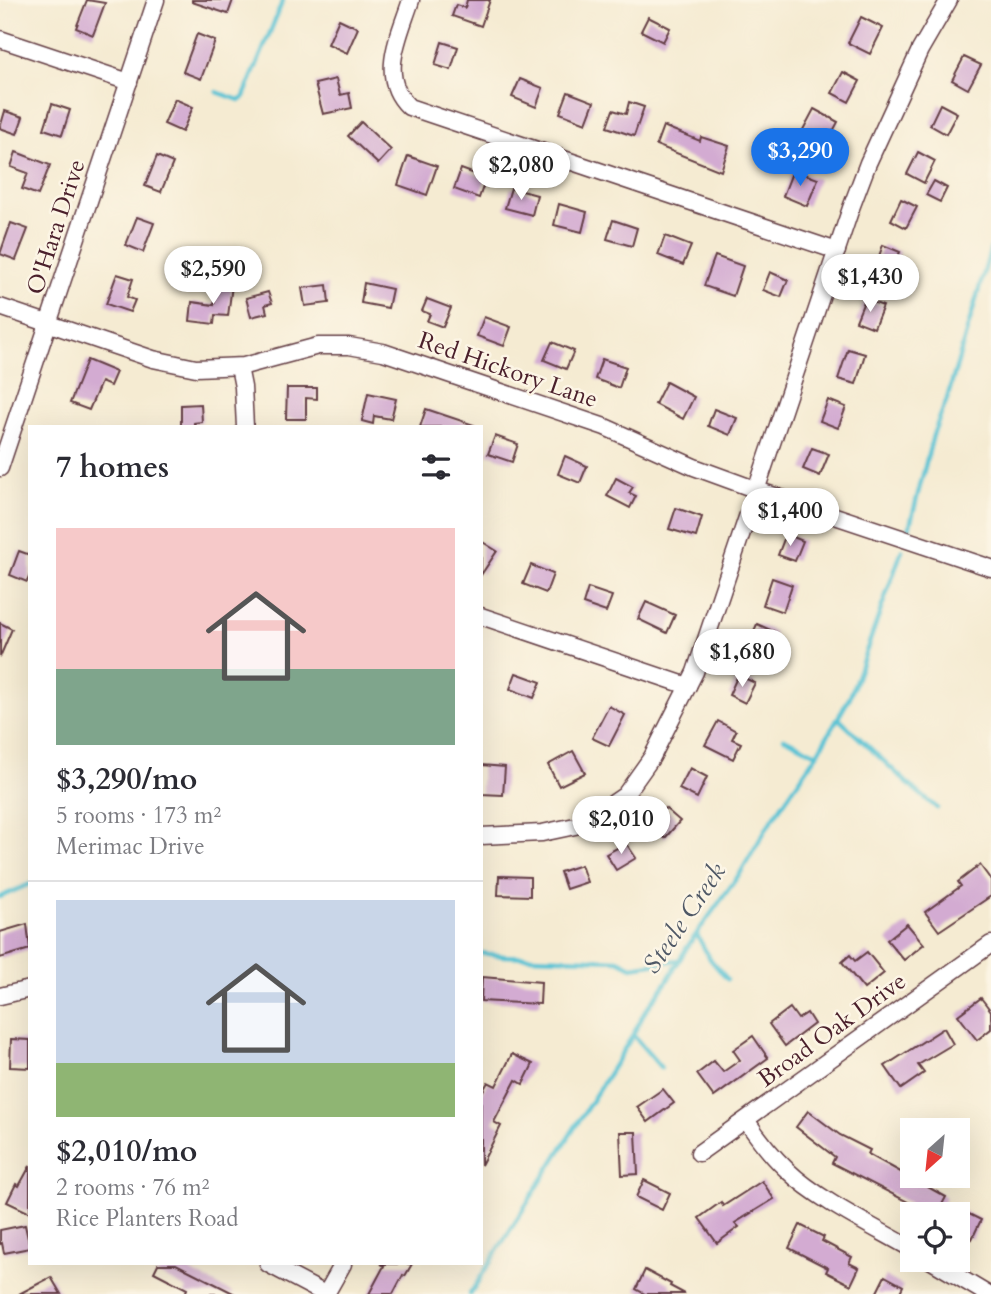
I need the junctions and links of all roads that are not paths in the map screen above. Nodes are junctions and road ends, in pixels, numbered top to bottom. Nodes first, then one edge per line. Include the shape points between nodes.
1 (156, 0) edge
2 (411, 0) edge
3 (948, 0) edge
4 (0, 39) edge
5 (130, 82) junction
6 (836, 251) junction
7 (0, 307) edge
8 (48, 323) junction
9 (239, 367) junction
10 (245, 425) edge
11 (0, 468) edge
12 (757, 489) junction
13 (991, 568) edge
14 (483, 617) edge
15 (688, 686) junction
16 (483, 836) edge
17 (991, 944) edge
18 (28, 989) edge
19 (0, 996) edge
20 (746, 1120) junction
21 (699, 1153) dead end
22 (900, 1242) edge
23 (270, 1265) edge
24 (342, 1265) edge
25 (950, 1272) edge
26 (325, 1294) edge
27 (987, 1294) edge

1 - 5 street, O'Hara Drive
2 - 6 street via 392,65 396,93 409,107
3 - 6 street via 868,163
4 - 5 street
5 - 8 street, O'Hara Drive
6 - 12 street
7 - 8 street, Red Hickory Lane
8 - 9 street, Red Hickory Lane via 179,366
8 - 11 street, O'Hara Drive
9 - 10 street
9 - 12 street, Red Hickory Lane via 318,346 374,350 605,427
12 - 13 street, Red Hickory Lane
12 - 15 street
14 - 15 street
15 - 16 street via 636,782 612,806 560,830
17 - 20 street, Broad Oak Drive
18 - 19 street
20 - 21 street, Broad Oak Drive
20 - 22 street via 789,1172
23 - 26 street
24 - 26 street
25 - 27 street

